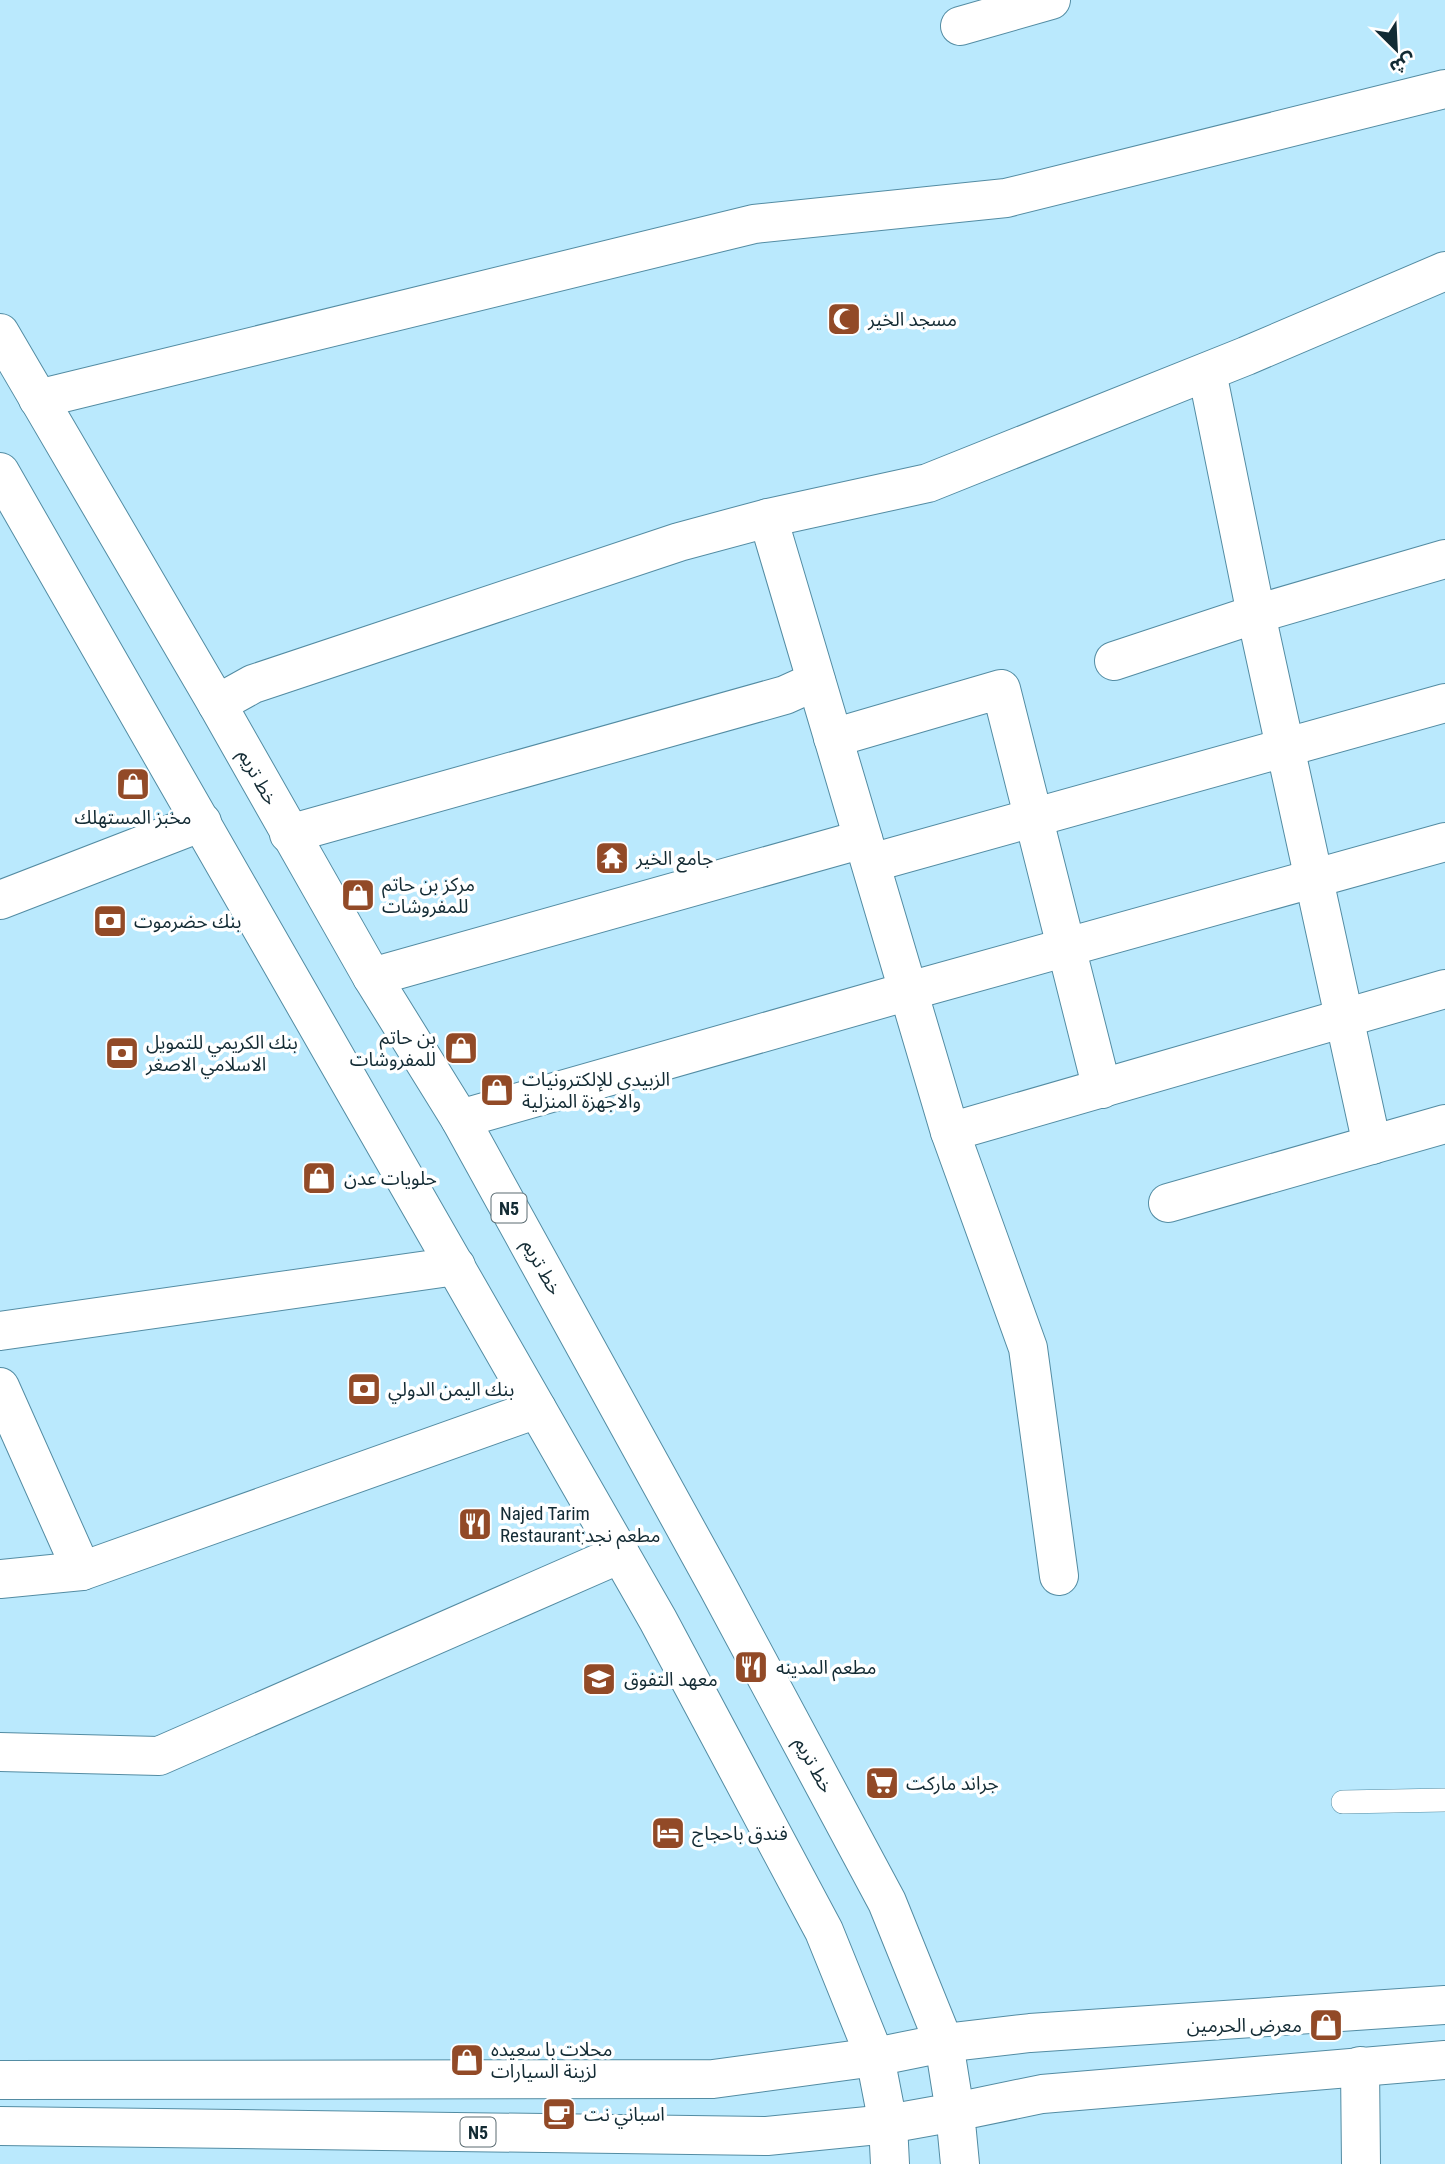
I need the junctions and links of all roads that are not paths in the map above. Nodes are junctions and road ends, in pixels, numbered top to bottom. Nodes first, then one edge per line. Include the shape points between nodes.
1 (1051, 0) edge
2 (960, 26) dead end
3 (1445, 89) edge
4 (1445, 271) edge
5 (0, 333) edge
6 (1208, 372) junction
7 (38, 399) junction
8 (0, 472) edge
9 (768, 518) junction
10 (1445, 559) edge
11 (1256, 614) junction
12 (1114, 661) dead end
13 (816, 681) junction
14 (1445, 703) edge
15 (217, 704) junction
16 (833, 738) junction
17 (1285, 748) junction
18 (1033, 818) junction
19 (202, 822) junction
20 (289, 834) junction
21 (1445, 842) edge
22 (867, 851) junction
23 (1314, 878) junction
24 (0, 900) edge
25 (1066, 947) junction
26 (372, 977) junction
27 (1445, 989) edge
28 (909, 991) junction
29 (1344, 1018) junction
30 (1102, 1088) junction
31 (460, 1119) junction
32 (1445, 1124) edge
33 (950, 1132) junction
34 (1372, 1145) junction
35 (1168, 1203) dead end
36 (456, 1266) junction
37 (0, 1331) edge
38 (0, 1387) edge
39 (537, 1409) junction
40 (620, 1553) junction
41 (82, 1571) junction
42 (1059, 1576) dead end
43 (0, 1579) edge
44 (0, 1752) edge
45 (1445, 1800) edge
46 (1343, 1802) dead end
47 (1445, 2005) edge
48 (944, 2043) junction
49 (875, 2057) junction
50 (1445, 2060) edge
51 (1360, 2066) junction
52 (0, 2080) edge
53 (955, 2112) junction
54 (888, 2124) junction
55 (0, 2126) edge
56 (890, 2164) edge
57 (960, 2164) edge
58 (1361, 2164) edge

1 - 2 main road
3 - 7 main road via 1006,198 754,225
4 - 6 main road
5 - 7 main road, خط تريم / N5
6 - 9 main road via 928,484
6 - 11 main road
7 - 15 main road, خط تريم / N5
8 - 19 main road
9 - 13 main road
9 - 15 main road via 679,542 253,684
10 - 11 main road
11 - 12 main road
11 - 17 main road
13 - 16 main road
13 - 20 main road via 785,695
14 - 17 main road
15 - 20 main road, خط تريم / N5
16 - 18 main road via 1001,689
16 - 22 main road
17 - 18 main road
17 - 23 main road
18 - 22 main road
18 - 25 main road
19 - 24 main road
19 - 36 main road
20 - 26 main road, خط تريم / N5
21 - 23 main road
22 - 26 main road
22 - 28 main road
23 - 25 main road
23 - 29 main road
25 - 28 main road
25 - 30 main road
26 - 31 main road, خط تريم / N5
27 - 29 main road
28 - 31 main road
28 - 33 main road
29 - 30 main road
29 - 34 main road
30 - 33 main road
31 - 48 main road, خط تريم / N5 via 887,1902
32 - 34 main road
33 - 42 main road via 1028,1348
34 - 35 main road
36 - 37 main road
36 - 39 main road
38 - 41 main road
39 - 40 main road
39 - 41 main road
40 - 44 main road via 159,1756
40 - 49 main road via 824,1931
41 - 43 main road
45 - 46 lane
47 - 48 main road
48 - 49 main road
48 - 53 main road, خط تريم / N5
49 - 52 main road via 713,2079
49 - 54 main road
50 - 51 main road
51 - 53 main road via 1042,2094
51 - 58 main road
53 - 54 main road, N5
53 - 57 main road, خط تريم
54 - 55 main road, N5 via 767,2136
54 - 56 main road

